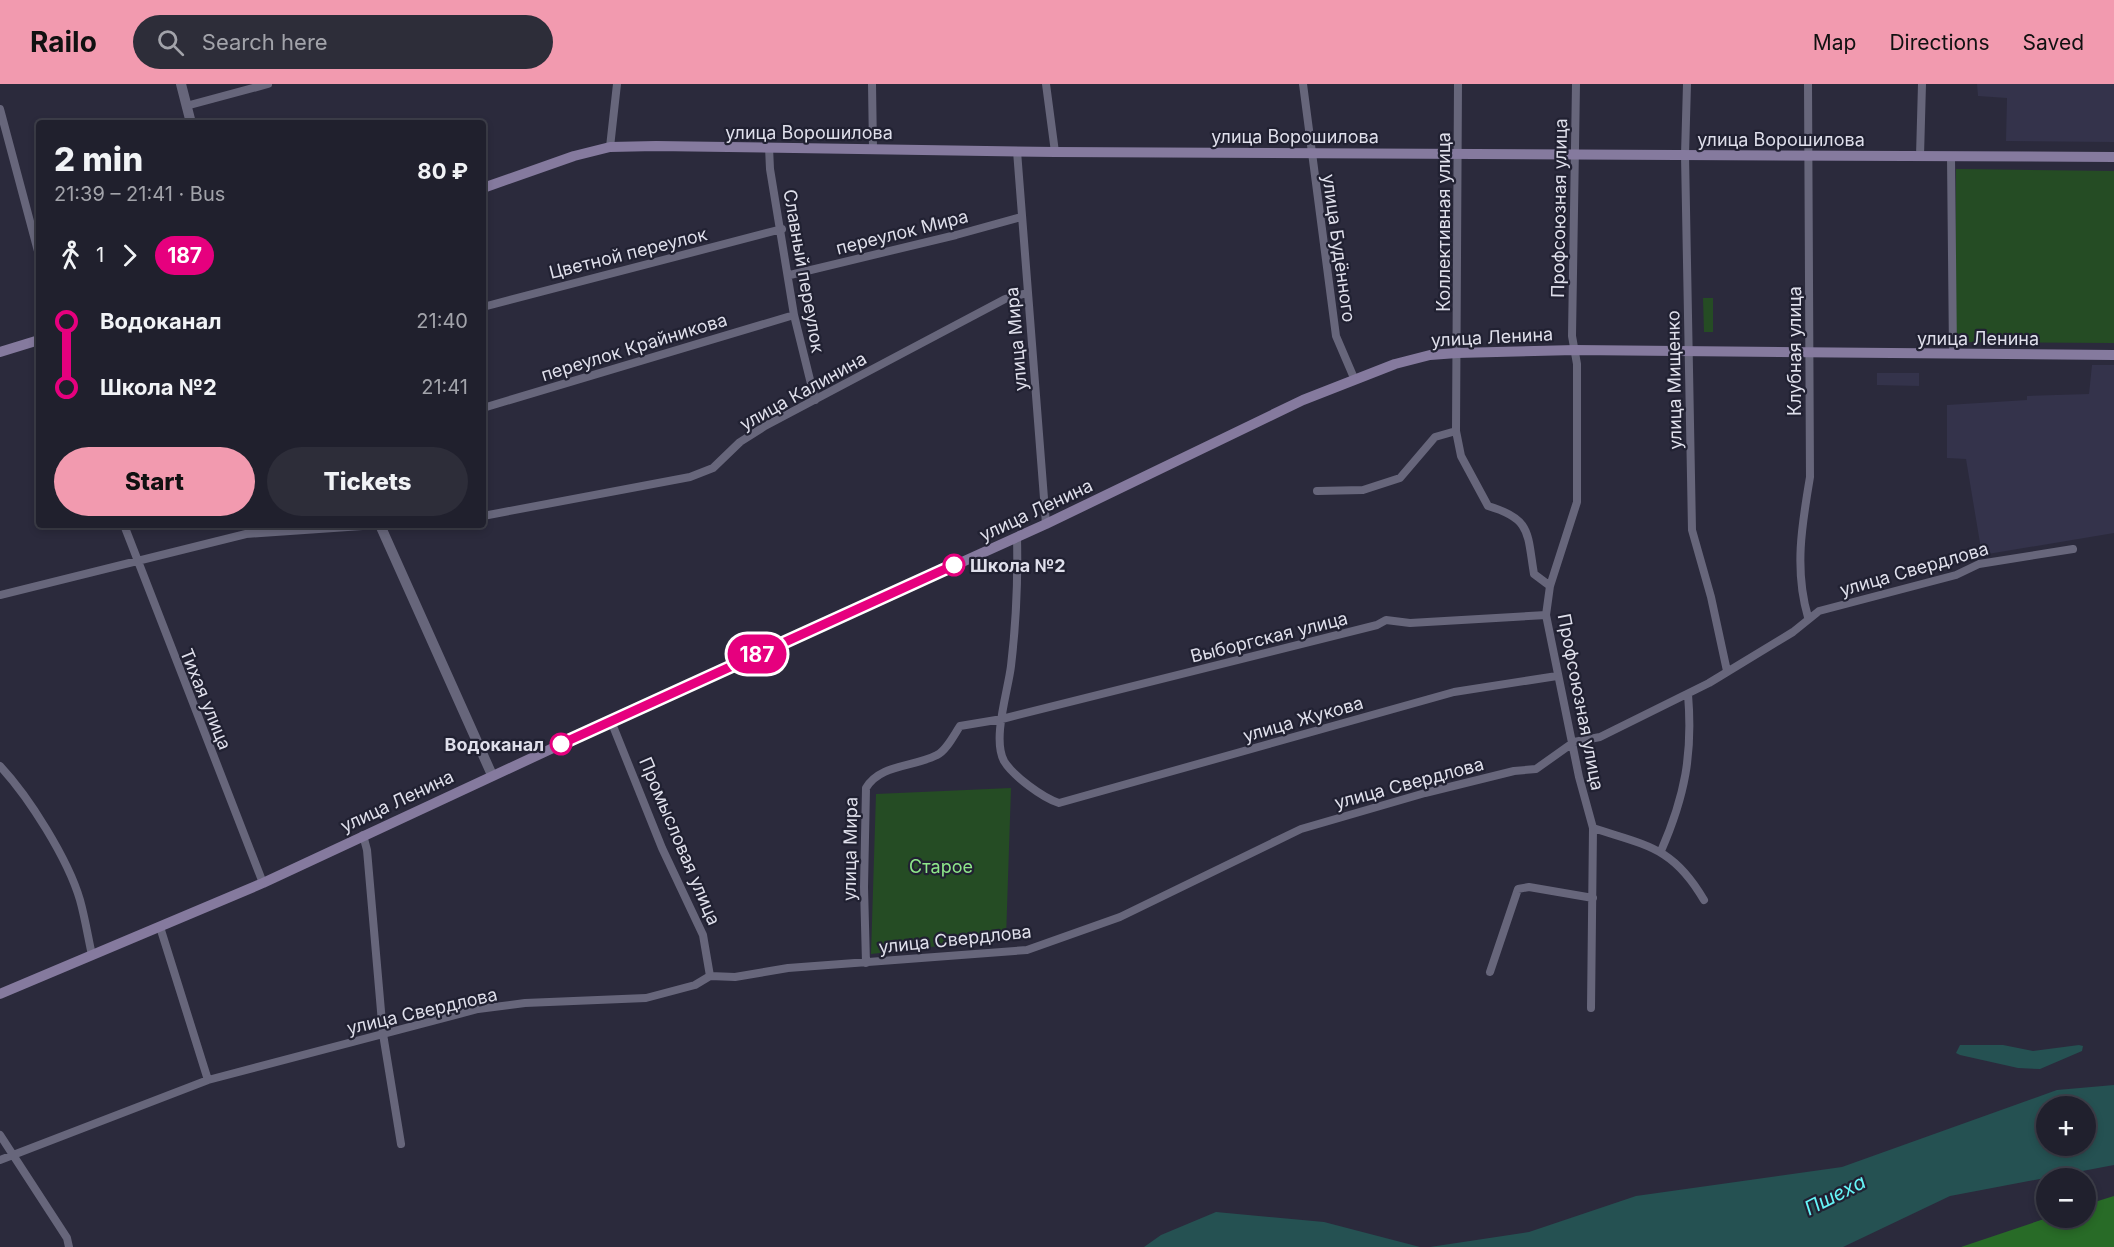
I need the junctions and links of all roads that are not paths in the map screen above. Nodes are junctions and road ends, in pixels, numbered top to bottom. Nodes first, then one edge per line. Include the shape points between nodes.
1 (181, 84) edge
2 (268, 84) edge
3 (617, 84) edge
4 (872, 84) edge
5 (1046, 84) edge
6 (1303, 84) edge
7 (1458, 84) edge
8 (1576, 84) edge
9 (1687, 84) edge
10 (1808, 84) edge
11 (1922, 84) edge
12 (186, 106) junction
13 (0, 109) edge
14 (190, 120) edge
15 (610, 147) junction
16 (770, 147) junction
17 (873, 148) junction
18 (1017, 151) junction
19 (1055, 152) junction
20 (1311, 152) junction
21 (1458, 153) junction
22 (1576, 154) junction
23 (1685, 154) junction
24 (1808, 156) junction
25 (1920, 156) junction
26 (1952, 157) junction
27 (2114, 157) edge
28 (486, 187) edge
29 (1021, 217) junction
30 (782, 229) junction
31 (36, 244) edge
32 (789, 275) junction
33 (1027, 293) junction
34 (486, 306) edge
35 (794, 315) junction
36 (36, 341) edge
37 (1575, 350) junction
38 (0, 352) edge
39 (1689, 352) junction
40 (1457, 353) junction
41 (1810, 353) junction
42 (1953, 354) junction
43 (2114, 355) edge
44 (1354, 378) junction
45 (814, 400) junction
46 (486, 407) edge
47 (1456, 432) junction
48 (1317, 491) dead end
49 (486, 515) edge
50 (1046, 524) junction
51 (125, 528) edge
52 (278, 528) edge
53 (380, 528) edge
54 (245, 529) edge
55 (1017, 537) junction
56 (2073, 549) dead end
57 (136, 562) junction
58 (1550, 586) junction
59 (0, 595) edge
60 (1546, 615) junction
61 (1809, 617) junction
62 (1727, 671) junction
63 (1557, 676) junction
64 (1688, 694) junction
65 (1002, 719) junction
66 (611, 721) junction
67 (1574, 742) junction
68 (0, 766) edge
69 (492, 775) junction
70 (1593, 828) junction
71 (363, 835) junction
72 (1660, 850) junction
73 (263, 883) junction
74 (1593, 898) junction
75 (1704, 900) dead end
76 (160, 927) junction
77 (92, 955) junction
78 (866, 963) junction
79 (1490, 972) dead end
80 (710, 976) junction
81 (0, 994) edge
82 (1591, 1008) dead end
83 (383, 1034) junction
84 (208, 1080) junction
85 (0, 1135) edge
86 (401, 1144) dead end
87 (12, 1153) junction
88 (0, 1160) edge
89 (69, 1247) edge

1 - 12 street
2 - 12 street
3 - 15 street
4 - 17 street
5 - 19 street
6 - 20 street, улица Будённого
7 - 21 street, Коллективная улица
8 - 22 street, Профсоюзная улица
9 - 23 street, улица Мищенко
10 - 24 street, Клубная улица
11 - 25 street
12 - 14 street
13 - 31 street
15 - 16 main road, улица Ворошилова
15 - 28 main road, улица Ворошилова
16 - 17 main road, улица Ворошилова
16 - 30 street, Славный переулок via 770,169
17 - 18 main road, улица Ворошилова
18 - 19 main road, улица Ворошилова
18 - 29 street, улица Мира
19 - 20 main road, улица Ворошилова
20 - 21 main road, улица Ворошилова
20 - 44 street, улица Будённого via 1336,336
21 - 22 main road, улица Ворошилова
21 - 40 street, Коллективная улица
22 - 23 main road, улица Ворошилова
22 - 37 street, Профсоюзная улица via 1572,336
23 - 24 main road, улица Ворошилова
23 - 39 street, улица Мищенко
24 - 25 main road, улица Ворошилова
24 - 41 street, Клубная улица
25 - 26 main road, улица Ворошилова
26 - 27 main road, улица Ворошилова
26 - 42 street
29 - 32 street, переулок Мира
29 - 33 street, улица Мира
30 - 32 street, Славный переулок
30 - 34 street, Цветной переулок
32 - 35 street, Славный переулок
33 - 45 street, улица Калинина via 1005,299
33 - 50 street, улица Мира
35 - 45 street, Славный переулок
35 - 46 street, переулок Крайникова
36 - 38 main road
37 - 39 main road, улица Ленина
37 - 40 main road, улица Ленина
37 - 58 street, Профсоюзная улица via 1577,502
39 - 41 main road, улица Ленина
39 - 62 street, улица Мищенко via 1692,530
40 - 44 main road, улица Ленина via 1430,355
40 - 47 street, Коллективная улица
41 - 42 main road, улица Ленина
41 - 61 street, Клубная улица via 1810,477 1800,565 1802,597
42 - 43 main road, улица Ленина
44 - 50 main road, улица Ленина
45 - 49 street, улица Калинина via 740,442 713,468 690,477
47 - 48 street via 1435,437 1400,478 1363,490
47 - 58 street, Коллективная улица via 1461,456 1488,506 1519,519 1527,532 1534,574
50 - 55 main road, улица Ленина
51 - 57 street, Тихая улица
52 - 54 street
53 - 69 street
54 - 57 street
55 - 65 street via 1011,666
55 - 66 main road, улица Ленина
56 - 61 street, улица Свердлова via 1979,564 1956,575 1894,589
57 - 59 street
57 - 73 street, Тихая улица
58 - 60 street, Профсоюзная улица
60 - 63 street, Профсоюзная улица
60 - 65 street, Выборгская улица via 1410,623 1386,620
61 - 62 street, улица Свердлова via 1793,632
62 - 64 street, улица Свердлова
63 - 65 street, улица Жукова via 1454,692 1059,803 1047,799 1005,762 1000,749
63 - 67 street, Профсоюзная улица
64 - 67 street, улица Свердлова via 1600,737
64 - 72 street via 1686,779
65 - 78 street, улица Мира via 960,726 939,754 891,769 871,780 866,788
66 - 69 main road, улица Ленина
66 - 80 street, Промысловая улица via 662,848 703,935
67 - 70 street, Профсоюзная улица
67 - 78 street, улица Свердлова via 1536,770 1514,771 1425,793 1301,829 1120,917 1027,950
68 - 77 street via 22,789 65,862 79,899
69 - 71 main road, улица Ленина
70 - 72 street
70 - 74 street, Профсоюзная улица
71 - 73 main road, улица Ленина
71 - 83 street
72 - 75 street via 1693,880
73 - 76 main road, улица Ленина
74 - 79 street via 1529,887 1518,889
74 - 82 street, Профсоюзная улица
76 - 77 main road, улица Ленина
76 - 84 street
77 - 81 main road, улица Ленина
78 - 80 street, улица Свердлова via 788,968 735,977
80 - 83 street, улица Свердлова via 695,985 646,998 478,1009
83 - 84 street, улица Свердлова
83 - 86 street
84 - 87 street, улица Свердлова
85 - 87 street
87 - 88 street, улица Свердлова
87 - 89 street

